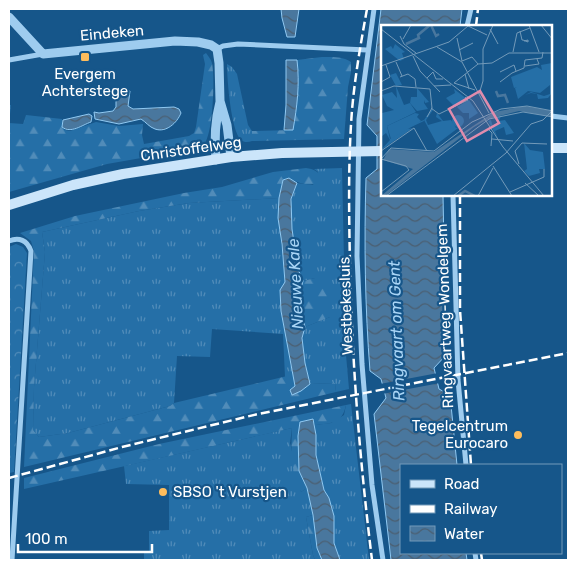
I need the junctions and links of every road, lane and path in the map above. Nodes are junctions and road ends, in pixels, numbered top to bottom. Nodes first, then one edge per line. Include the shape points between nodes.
1 (374, 9) edge
2 (470, 9) edge
3 (9, 18) edge
4 (467, 25) edge
5 (217, 49) junction
6 (367, 50) junction
7 (43, 54) junction
8 (9, 60) edge
9 (220, 101) junction
10 (552, 116) edge
11 (568, 118) edge
12 (552, 148) edge
13 (568, 148) edge
14 (381, 151) edge
15 (231, 157) junction
16 (216, 160) junction
17 (453, 196) edge
18 (9, 205) edge
19 (9, 241) edge
20 (466, 464) edge
21 (12, 560) edge
22 (383, 560) edge

1 - 6 street, Westbekesluis
2 - 4 street
3 - 7 street
5 - 6 street via 238,44
5 - 7 street, Eindeken via 206,43 175,42
5 - 9 street
6 - 22 street, Westbekesluis via 359,119 357,256 372,485
7 - 8 street, Eindeken
9 - 15 street
9 - 16 street via 215,121
10 - 11 street
12 - 13 main road
14 - 15 main road, Christoffelweg
15 - 16 main road, Christoffelweg
16 - 18 main road, Christoffelweg via 123,174
17 - 20 street, Ringvaartweg-Wondelgem via 458,380
19 - 21 street via 23,240 31,251

